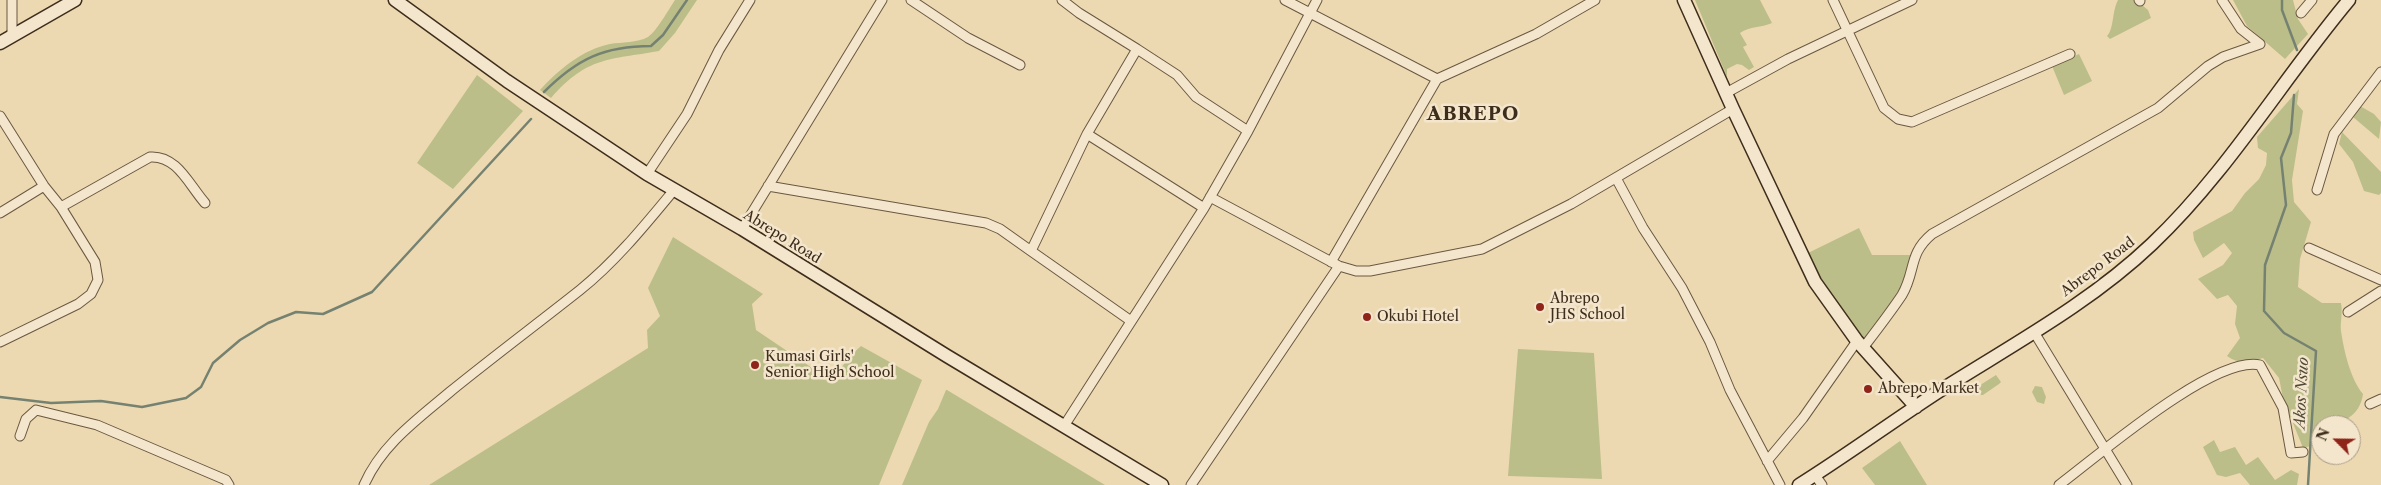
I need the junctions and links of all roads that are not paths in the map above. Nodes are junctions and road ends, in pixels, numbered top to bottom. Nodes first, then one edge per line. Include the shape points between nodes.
1 (12, 0) edge
2 (75, 0) edge
3 (395, 0) edge
4 (750, 0) edge
5 (882, 0) edge
6 (911, 0) edge
7 (1062, 0) edge
8 (1285, 0) edge
9 (1317, 0) edge
10 (1595, 0) edge
11 (1684, 0) edge
12 (1833, 0) edge
13 (1912, 0) edge
14 (2222, 0) edge
15 (2312, 0) edge
16 (2349, 0) edge
17 (2301, 13) dead end
18 (1309, 14) junction
19 (1847, 31) junction
20 (12, 36) junction
21 (0, 43) edge
22 (1137, 49) junction
23 (2070, 54) dead end
24 (1020, 65) dead end
25 (2381, 72) edge
26 (1437, 79) junction
27 (1726, 93) junction
28 (1733, 109) junction
29 (0, 116) edge
30 (1248, 130) junction
31 (1087, 134) junction
32 (647, 174) junction
33 (1616, 178) junction
34 (44, 186) junction
35 (768, 186) junction
36 (674, 190) junction
37 (2317, 190) dead end
38 (1210, 197) junction
39 (205, 203) dead end
40 (61, 207) junction
41 (1204, 208) junction
42 (0, 213) edge
43 (742, 229) junction
44 (2309, 248) dead end
45 (1031, 251) junction
46 (1331, 262) junction
47 (1340, 266) junction
48 (2381, 280) edge
49 (2381, 291) edge
50 (2348, 312) dead end
51 (1131, 322) junction
52 (2034, 332) junction
53 (0, 342) edge
54 (1860, 345) junction
55 (2381, 399) edge
56 (2370, 404) dead end
57 (1916, 407) junction
58 (1064, 426) junction
59 (20, 436) dead end
60 (2104, 451) junction
61 (2303, 452) dead end
62 (1767, 461) junction
63 (1818, 480) edge
64 (229, 485) edge
65 (364, 485) edge
66 (1162, 485) edge
67 (1191, 485) edge
68 (1780, 485) edge
69 (1799, 485) edge
70 (2059, 485) edge
71 (2126, 485) edge

1 - 20 street
2 - 20 main road
3 - 32 main road, Abrepo Road via 507,81
4 - 32 street via 687,114
5 - 35 street
6 - 24 street via 968,38
7 - 22 street
8 - 18 street
9 - 18 street
10 - 26 street via 1536,34
11 - 27 main road
12 - 19 street
13 - 19 street
14 - 54 street via 2241,29 2260,44 2223,57 2158,108 1932,234 1914,255 1902,294
15 - 17 street
16 - 52 main road, Abrepo Road via 2183,212 2151,245 2107,282
18 - 26 street
18 - 30 street
19 - 23 street via 1884,108 1898,120 1912,122
19 - 27 street
20 - 21 main road
22 - 30 street via 1177,75 1196,97
22 - 31 street
25 - 37 street via 2334,134
26 - 46 street
27 - 28 main road
28 - 33 street
28 - 54 main road via 1815,282
29 - 34 street
30 - 38 street
31 - 41 street
31 - 45 street
32 - 36 main road, Abrepo Road
33 - 47 street via 1482,248 1370,271
33 - 62 street via 1643,228 1682,288
34 - 40 street
34 - 42 street
35 - 43 street
35 - 45 street via 986,223
36 - 43 main road, Abrepo Road
36 - 65 street via 626,247 582,289 398,436 380,456
38 - 41 street
38 - 46 street
39 - 40 street via 174,164 157,157
40 - 53 street via 95,262 98,280 91,294 78,304
41 - 51 street
43 - 58 main road, Abrepo Road
44 - 48 street
45 - 51 street
46 - 47 street
47 - 67 street
49 - 50 street
51 - 58 street
52 - 57 main road, Abrepo Road
52 - 60 street
54 - 57 main road
54 - 62 street
55 - 56 street
57 - 63 main road, Abrepo Road
58 - 66 main road, Abrepo Road
59 - 64 street via 26,419 36,410 77,419 226,480
60 - 61 street via 2141,420 2177,397 2221,372 2254,364 2260,365 2267,375 2283,408 2291,453
60 - 70 street
60 - 71 street
62 - 68 street
63 - 69 main road, Abrepo Road

